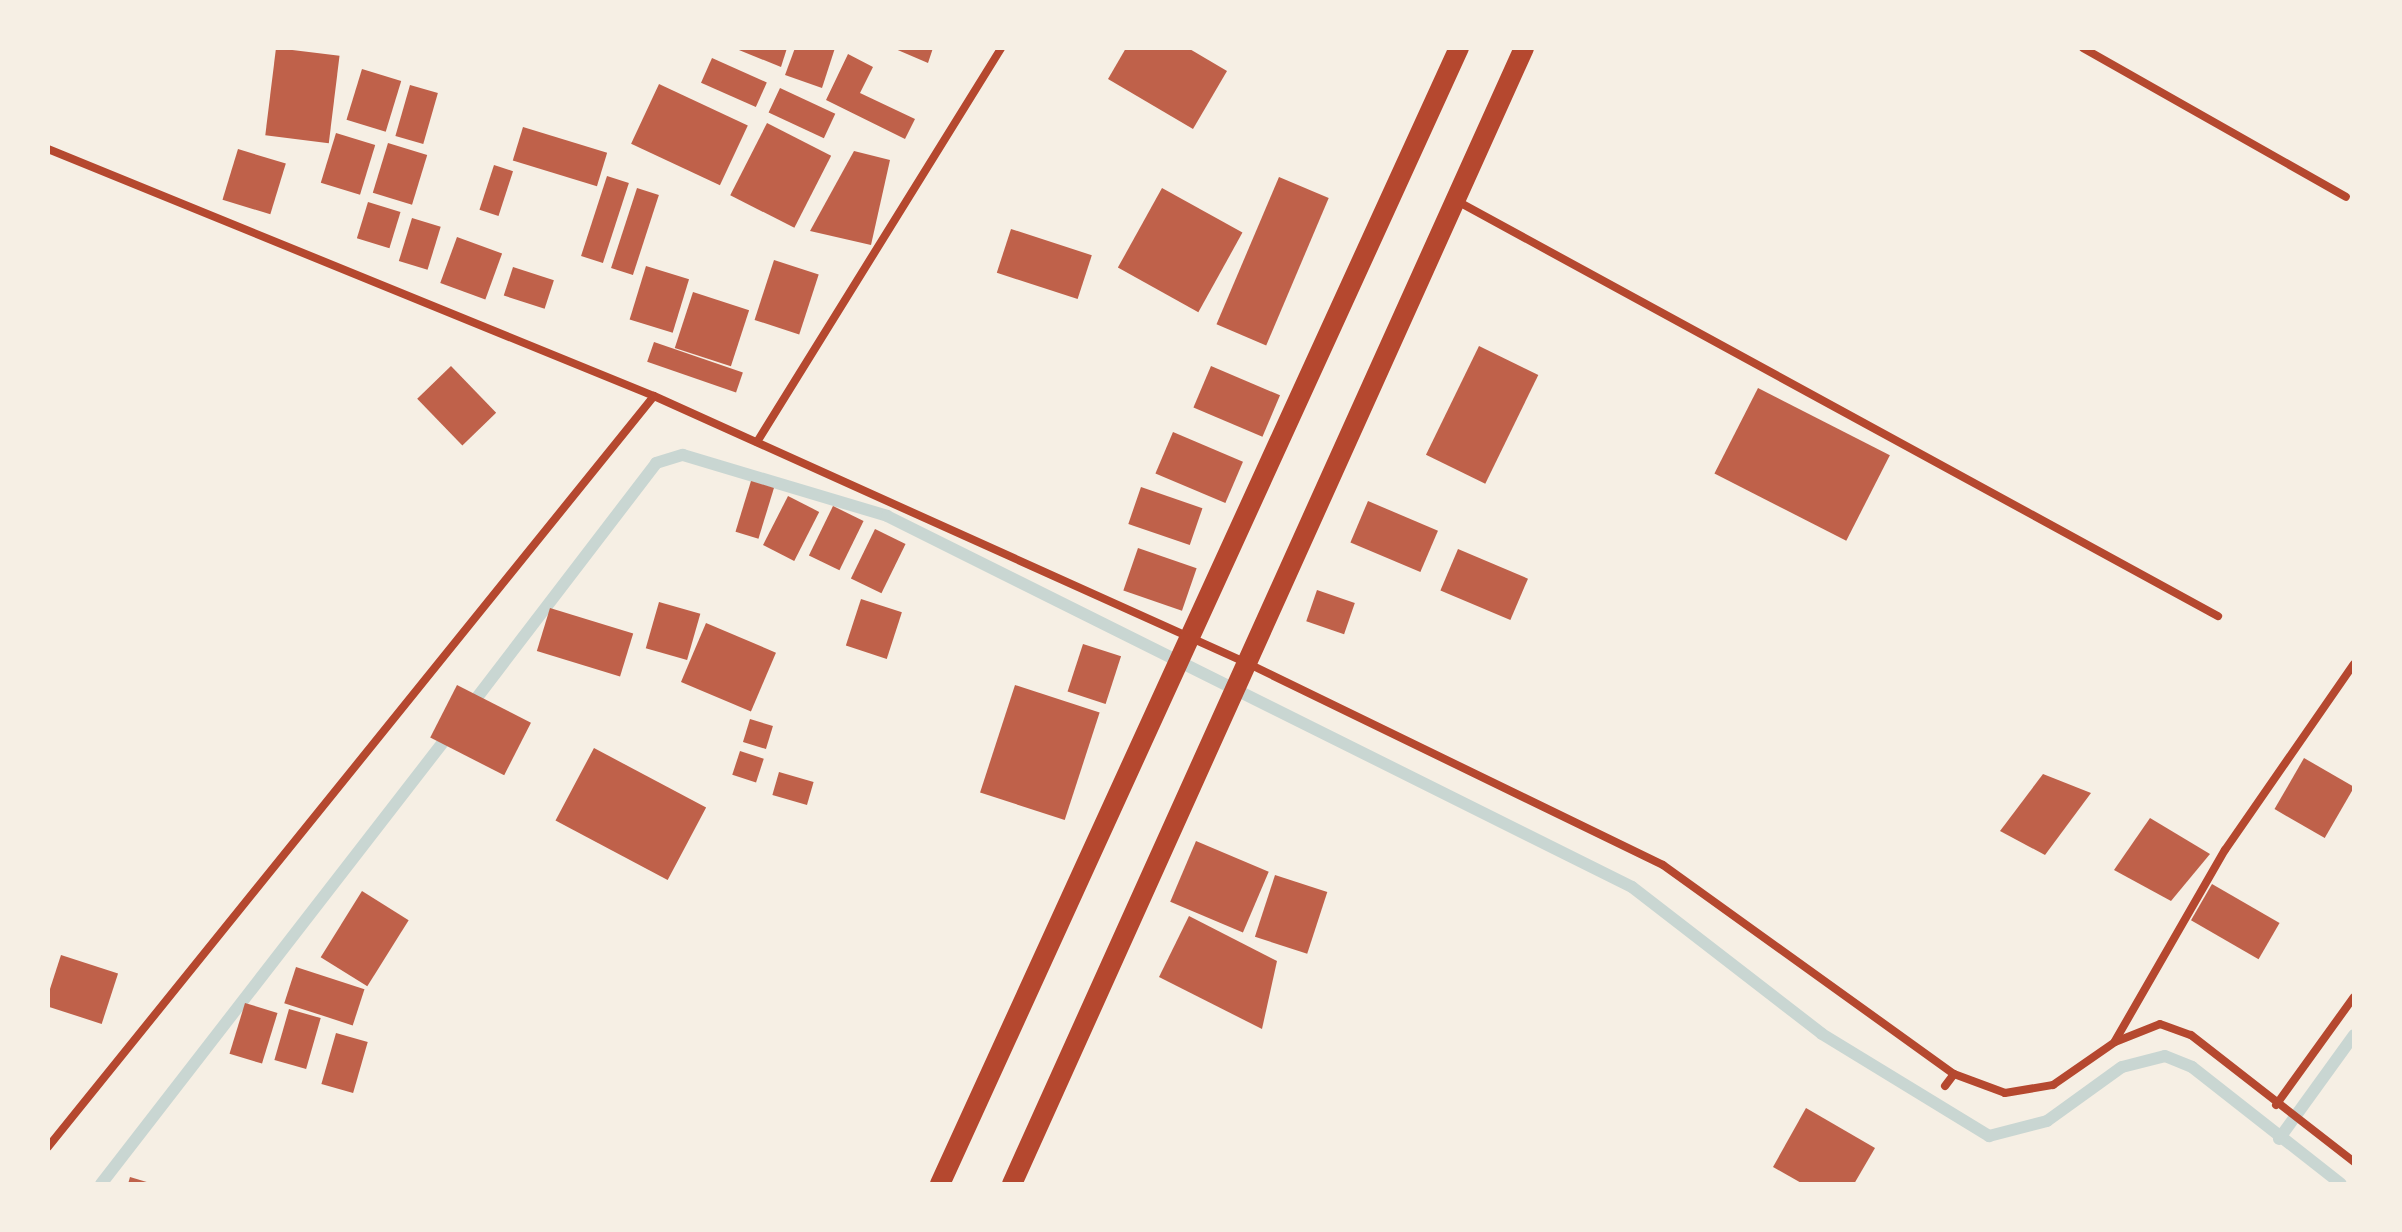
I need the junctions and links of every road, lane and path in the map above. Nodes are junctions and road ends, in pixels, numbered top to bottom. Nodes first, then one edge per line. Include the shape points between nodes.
1 (1001, 48) edge
2 (1459, 48) edge
3 (1524, 48) edge
4 (2083, 48) edge
5 (48, 149) edge
6 (2346, 197) dead end
7 (1453, 199) junction
8 (654, 396) junction
9 (757, 442) junction
10 (2218, 616) dead end
11 (1189, 639) junction
12 (1249, 664) junction
13 (2354, 664) edge
14 (2354, 997) edge
15 (2115, 1042) junction
16 (1954, 1074) junction
17 (1945, 1086) dead end
18 (2276, 1105) junction
19 (48, 1147) edge
20 (2354, 1162) edge
21 (940, 1184) edge
22 (1012, 1184) edge

1 - 9 street
2 - 11 main road
3 - 7 main road
4 - 6 street
5 - 8 street
7 - 10 street
7 - 12 main road
8 - 9 street
8 - 19 street
9 - 11 street
11 - 12 street
11 - 21 main road
12 - 16 street via 1663,865
12 - 22 main road
13 - 15 street via 2225,850
14 - 18 street
15 - 16 street via 2053,1085 2005,1093
15 - 18 street via 2160,1024 2191,1035
16 - 17 street
18 - 20 street

